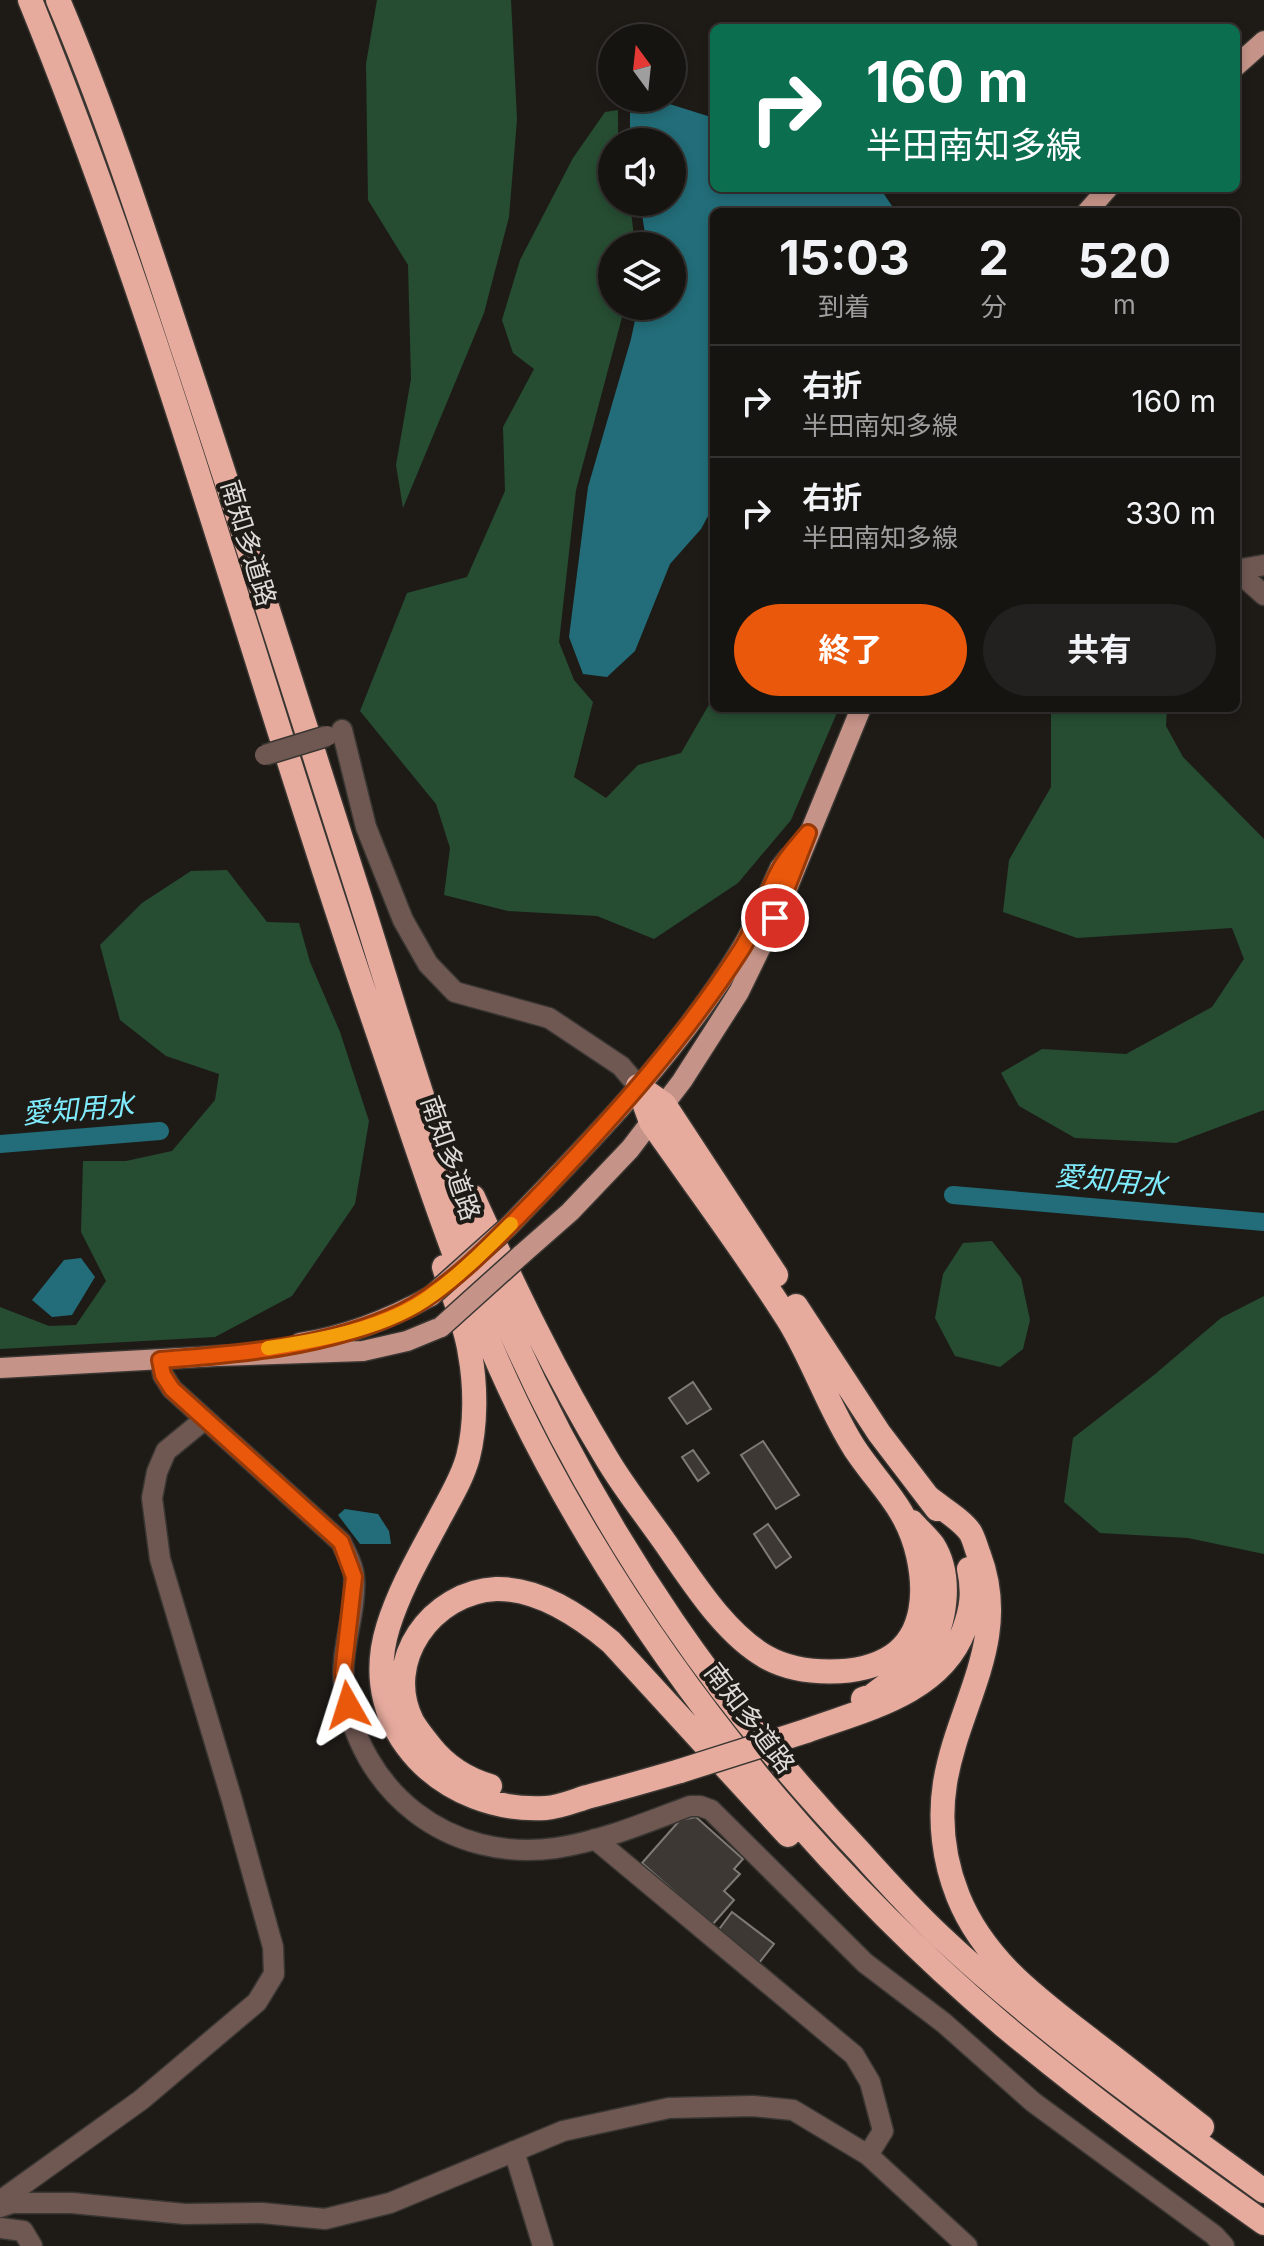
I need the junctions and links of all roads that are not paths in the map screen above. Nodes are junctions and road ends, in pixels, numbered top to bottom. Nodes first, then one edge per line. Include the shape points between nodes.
1 (30, 0) edge
2 (58, 0) edge
3 (1264, 41) edge
4 (1240, 62) edge
5 (1104, 192) edge
6 (1090, 208) edge
7 (1264, 565) edge
8 (1240, 569) edge
9 (1240, 574) edge
10 (1264, 595) edge
11 (859, 712) edge
12 (265, 755) dead end
13 (808, 833) junction
14 (362, 985) junction
15 (638, 1086) junction
16 (658, 1113) junction
17 (450, 1178) junction
18 (217, 1356) junction
19 (160, 1360) junction
20 (0, 1368) edge
21 (205, 1419) junction
22 (928, 1497) junction
23 (903, 1513) junction
24 (803, 1726) junction
25 (678, 1765) junction
26 (595, 1839) junction
27 (877, 1908) junction
28 (514, 2151) junction
29 (868, 2155) junction
30 (1264, 2175) edge
31 (1264, 2191) edge
32 (0, 2204) edge
33 (1264, 2223) edge
34 (0, 2228) edge
35 (32, 2246) edge
36 (543, 2246) edge
37 (967, 2246) edge
38 (1224, 2246) edge

1 - 14 highway, 南知多道路 via 92,158
2 - 17 highway, 南知多道路 via 123,172 212,436
3 - 4 main road
5 - 6 main road
7 - 8 street
9 - 10 street
11 - 13 main road
12 - 15 street, bridge via 335,733 403,920 428,964 455,992 549,1018 621,1066
13 - 15 main road via 780,868 741,950
13 - 16 main road via 739,992
14 - 25 highway via 355,1010 442,1261 470,1354 472,1391 468,1456 412,1571 383,1648 392,1721 415,1757 447,1784 480,1800 518,1808 550,1808
14 - 27 highway, 南知多道路 via 480,1320 527,1424 589,1536 651,1634 750,1768
15 - 16 highway
15 - 18 main road, bridge via 508,1227 431,1296 401,1313 314,1341
16 - 18 main road, bridge via 600,1181 441,1327 363,1351
16 - 22 highway
16 - 23 highway via 790,1323 855,1448
17 - 23 highway via 471,1192 526,1315 608,1461 709,1605 747,1643 768,1658 811,1671 855,1671 905,1647 915,1629 922,1578
17 - 31 highway, 南知多道路 via 510,1330 554,1420 672,1620 734,1707 813,1802 938,1934 1109,2079
18 - 19 main road
19 - 20 main road
19 - 21 street via 172,1389
21 - 26 street via 341,1542 354,1577 343,1673 348,1705 365,1754 390,1790 426,1821 480,1844 531,1850
21 - 32 street via 166,1451 152,1498 160,1559 269,1932 274,1974 257,2002 141,2100
22 - 24 highway via 958,1538 974,1590 960,1641 945,1663 913,1690
22 - 30 highway via 970,1532 985,1571 989,1602 983,1663 945,1782 946,1857 958,1897 983,1943 1019,1984
23 - 24 highway via 933,1545 941,1563 944,1589 938,1635 924,1655 872,1696
24 - 25 highway
25 - 27 highway via 565,1791 518,1793 481,1783 443,1762 412,1719 404,1672 409,1649 439,1610 495,1589 523,1593 571,1612 611,1642 770,1817 856,1902
26 - 29 street via 854,2055 870,2082 883,2131
26 - 38 street via 690,1806 711,1810 865,1963 944,2023 1033,2102
27 - 33 highway, 南知多道路 via 1003,2024 1142,2137
28 - 29 street via 563,2131 669,2108 753,2106 793,2110
28 - 32 street via 390,2203 325,2219 72,2203
28 - 36 street
29 - 37 street
34 - 35 street via 23,2231

